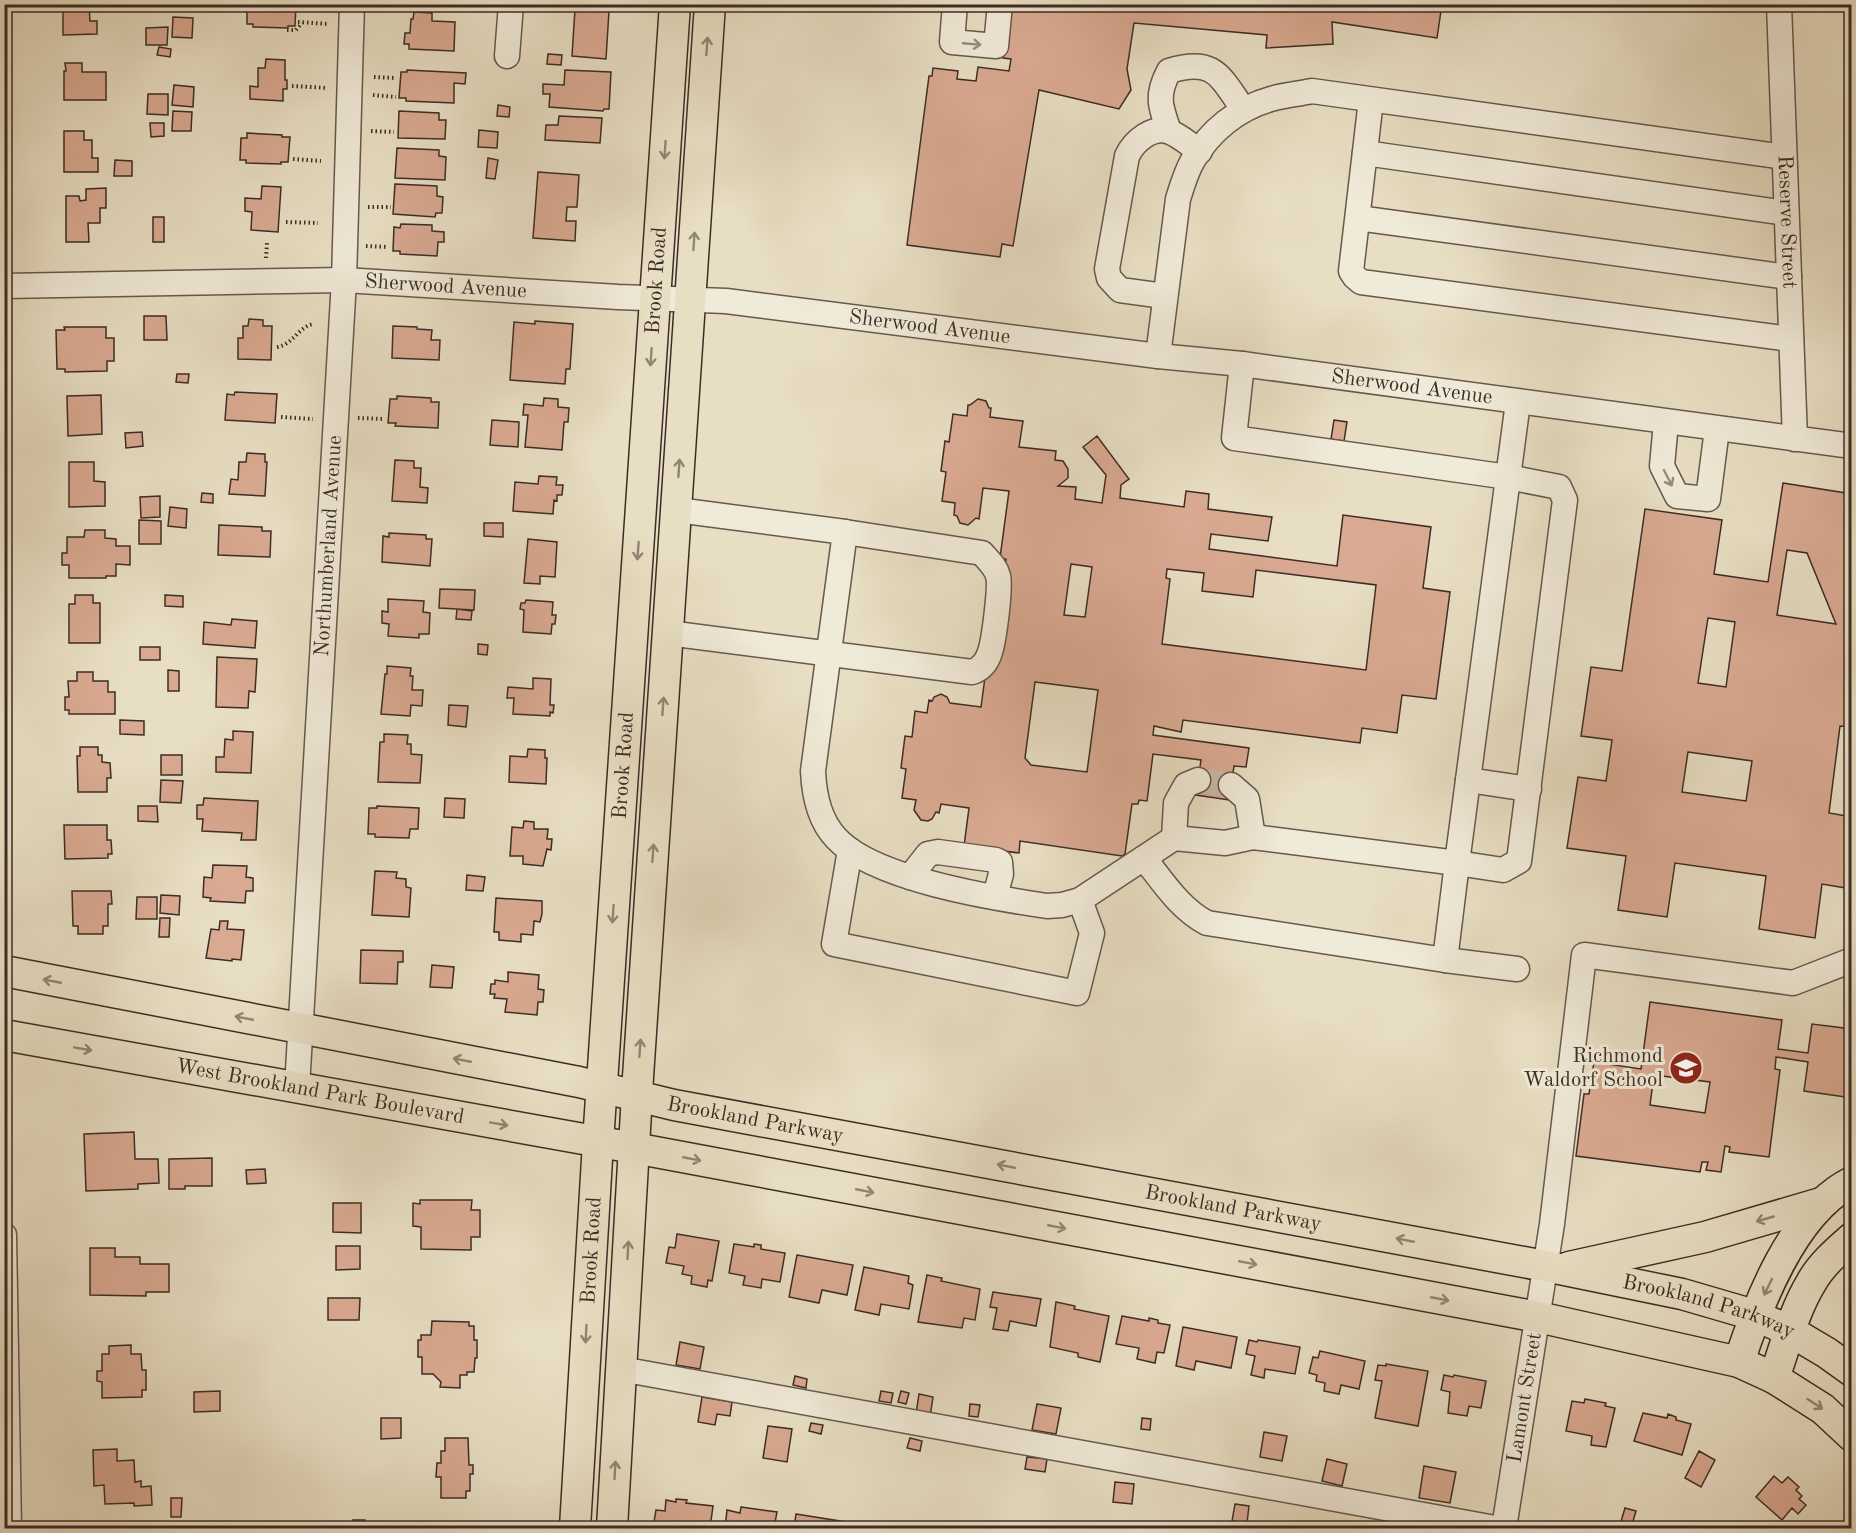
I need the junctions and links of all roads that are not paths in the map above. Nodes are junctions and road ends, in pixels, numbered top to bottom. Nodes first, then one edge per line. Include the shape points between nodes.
1 (352, 4) edge
2 (511, 4) edge
3 (675, 4) edge
4 (710, 4) edge
5 (955, 4) edge
6 (1000, 4) edge
7 (1779, 4) edge
8 (507, 56) dead end
9 (1371, 100) junction
10 (1243, 109) junction
11 (1169, 131) junction
12 (1200, 151) junction
13 (1365, 153) junction
14 (1784, 157) junction
15 (1786, 213) junction
16 (1358, 218) junction
17 (1789, 277) junction
18 (344, 280) junction
19 (4, 286) edge
20 (1164, 296) junction
21 (655, 298) junction
22 (690, 299) junction
23 (1791, 339) junction
24 (1158, 356) junction
25 (1242, 364) junction
26 (1518, 402) junction
27 (1666, 422) junction
28 (1717, 429) junction
29 (1795, 439) junction
30 (1851, 446) edge
31 (1508, 477) junction
32 (676, 510) junction
33 (845, 532) junction
34 (668, 633) junction
35 (829, 653) junction
36 (1198, 780) dead end
37 (1468, 780) junction
38 (1232, 785) dead end
39 (1529, 789) junction
40 (1253, 837) junction
41 (1174, 838) junction
42 (850, 850) junction
43 (1144, 858) junction
44 (1457, 864) junction
45 (910, 877) junction
46 (995, 896) junction
47 (1080, 900) junction
48 (1445, 960) junction
49 (1851, 960) edge
50 (1517, 969) dead end
51 (4, 971) edge
52 (301, 1030) junction
53 (4, 1035) edge
54 (601, 1087) junction
55 (297, 1088) junction
56 (637, 1096) junction
57 (598, 1142) junction
58 (634, 1148) junction
59 (1851, 1182) edge
60 (1821, 1203) junction
61 (4, 1235) edge
62 (1851, 1238) edge
63 (1552, 1268) junction
64 (1754, 1315) junction
65 (1538, 1317) junction
66 (1790, 1331) junction
67 (1738, 1362) junction
68 (621, 1369) junction
69 (1851, 1371) edge
70 (1774, 1378) junction
71 (1851, 1436) edge
72 (9, 1528) edge
73 (575, 1528) edge
74 (612, 1528) edge
75 (1495, 1528) edge
76 (1504, 1528) edge

1 - 18 street, Northumberland Avenue
2 - 8 street
3 -> 21 main road, Brook Road
22 -> 4 main road, Brook Road
5 -> 6 street via 952,42 996,46
7 - 14 street, Reserve Street
9 - 10 street via 1312,92 1271,99
9 - 13 street
9 - 14 street
10 - 11 street via 1220,76 1205,67 1169,71 1161,87 1160,107
10 - 12 street via 1219,128
11 - 12 street
11 - 20 street via 1142,137 1126,156 1107,269 1109,278 1120,290
12 - 20 street via 1186,174 1178,199
13 - 15 street
13 - 16 street
14 - 15 street, Reserve Street
15 - 17 street, Reserve Street
16 - 17 street
16 - 23 street via 1352,271 1361,282
17 - 23 street, Reserve Street
18 - 19 street, Sherwood Avenue
18 - 21 street, Sherwood Avenue
18 - 52 street, Northumberland Avenue
20 - 24 street
21 - 22 street, Sherwood Avenue
21 -> 54 main road, Brook Road
22 - 24 street, Sherwood Avenue
32 -> 22 main road, Brook Road
23 - 29 street, Reserve Street
24 - 25 street, Sherwood Avenue
25 - 26 street, Sherwood Avenue
25 - 31 street via 1234,438
26 - 27 street, Sherwood Avenue
26 - 31 street
27 - 28 street, Sherwood Avenue
27 -> 28 street via 1662,466 1677,496 1708,499
28 - 29 street, Sherwood Avenue
29 - 30 street, Sherwood Avenue
31 - 37 street
31 - 39 street via 1559,487 1566,500
32 - 33 street
32 - 34 main road, Brook Road
33 - 35 street
33 - 35 street via 982,553 993,565 999,588 990,652 980,669 972,672
34 - 35 street
56 -> 34 main road, Brook Road
35 - 42 street via 813,784 827,826
36 - 41 street via 1186,785 1176,803
37 - 39 street
37 - 44 street
38 - 40 street via 1247,799
39 - 44 street via 1519,861 1503,870
40 - 41 street via 1225,843
40 - 44 street
41 - 43 street
42 - 45 street
42 - 47 street via 834,944 1077,993 1092,933
43 - 47 street
43 - 48 street via 1181,904 1207,923
44 - 48 street
45 - 46 street
45 - 46 street via 928,854 938,852 996,860 1002,867
46 - 47 street via 1047,906
48 - 50 street
49 - 63 street, Lamont Street via 1793,983 1584,955 1554,1212
52 -> 51 main road
54 -> 52 main road
52 - 55 street, Northumberland Avenue
53 -> 55 main road, West Brookland Park Boulevard
54 - 56 main road, Brookland Parkway
54 - 57 main road, Brook Road
55 -> 57 main road, West Brookland Park Boulevard
56 - 58 main road, Brook Road
63 -> 56 main road, Brookland Parkway
57 - 58 main road, West Brookland Park Boulevard
57 -> 73 main road, Brook Road
58 -> 65 main road, Brookland Parkway
68 -> 58 main road, Brook Road
59 - 60 main road
60 -> 63 main road via 1705,1237
60 -> 64 main road via 1778,1266
61 - 72 street
62 - 66 main road via 1811,1282
63 - 64 main road, Brookland Parkway via 1682,1294
63 - 65 street, Lamont Street
64 - 66 main road, Brookland Parkway
64 - 67 main road
65 - 67 main road, Brookland Parkway
65 - 76 street, Lamont Street
66 - 69 main road, Brookland Parkway
66 - 70 main road
67 - 70 main road, Brookland Parkway
74 -> 68 main road, Brook Road
68 - 75 street
70 -> 71 main road, Brookland Parkway via 1822,1409

